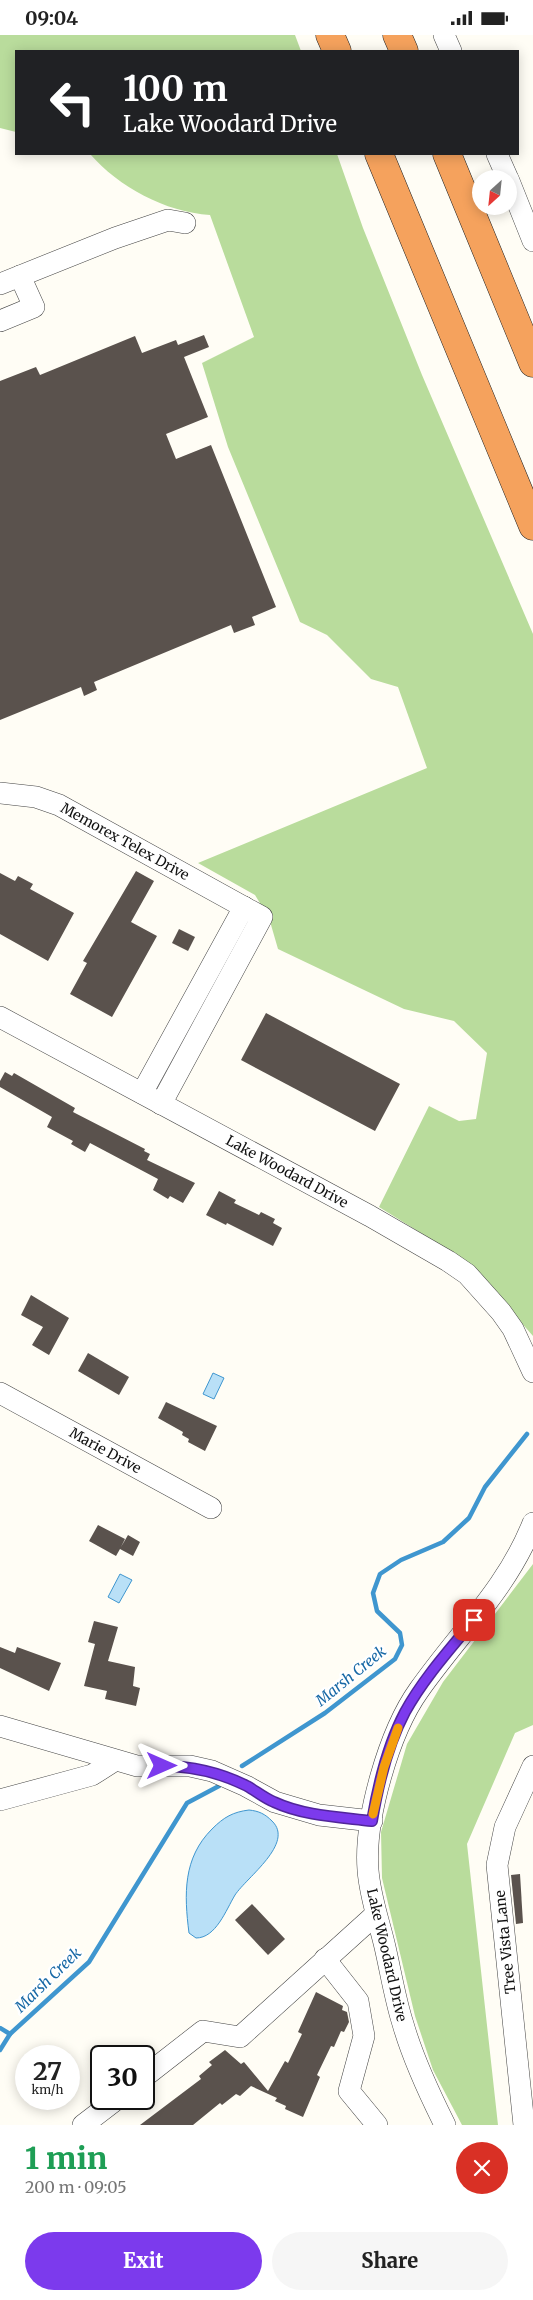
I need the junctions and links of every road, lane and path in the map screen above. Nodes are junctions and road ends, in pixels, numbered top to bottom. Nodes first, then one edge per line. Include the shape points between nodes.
1 (330, 35) edge
2 (397, 35) edge
3 (444, 35) edge
4 (337, 50) edge
5 (404, 50) edge
6 (451, 50) edge
7 (379, 155) edge
8 (447, 155) edge
9 (497, 155) edge
10 (504, 170) edge
11 (518, 204) edge
12 (185, 223) dead end
13 (533, 241) edge
14 (20, 276) junction
15 (0, 284) edge
16 (0, 321) edge
17 (533, 363) edge
18 (533, 526) edge
19 (0, 793) edge
20 (244, 907) junction
21 (0, 1017) edge
22 (142, 1093) junction
23 (161, 1104) junction
24 (533, 1372) edge
25 (0, 1393) edge
26 (211, 1508) dead end
27 (533, 1523) edge
28 (0, 1726) edge
29 (114, 1761) junction
30 (533, 1766) edge
31 (0, 1799) edge
32 (372, 1821) junction
33 (375, 1915) junction
34 (324, 1959) junction
35 (155, 2068) edge
36 (103, 2110) edge
37 (83, 2125) edge
38 (377, 2125) edge
39 (445, 2125) edge
40 (524, 2125) edge

1 - 4 highway
2 - 5 highway
3 - 6 street
7 - 18 highway
8 - 17 highway
9 - 10 street
11 - 13 street
12 - 14 street via 168,220
14 - 15 street
14 - 16 street via 34,307
19 - 20 street, Memorex Telex Drive via 36,797 59,805
20 - 22 street
20 - 23 street, Memorex Telex Drive via 262,917
21 - 22 street, Lake Woodard Drive
22 - 23 street, Lake Woodard Drive
23 - 24 street, Lake Woodard Drive via 370,1216 467,1274 514,1329
25 - 26 street, Marie Drive
27 - 32 street, Lake Woodard Drive via 510,1572 418,1691 405,1713 384,1767
28 - 29 street
29 - 31 street via 92,1775
29 - 32 street via 137,1766 190,1766 212,1771 274,1803 319,1815
30 - 40 street, Tree Vista Lane via 505,1827 497,1865
32 - 33 street, Lake Woodard Drive via 368,1868
33 - 34 street
33 - 39 street, Lake Woodard Drive via 403,2025
34 - 35 street via 240,2037 203,2031
34 - 38 street via 358,2001 364,2036 349,2091
36 - 37 street

